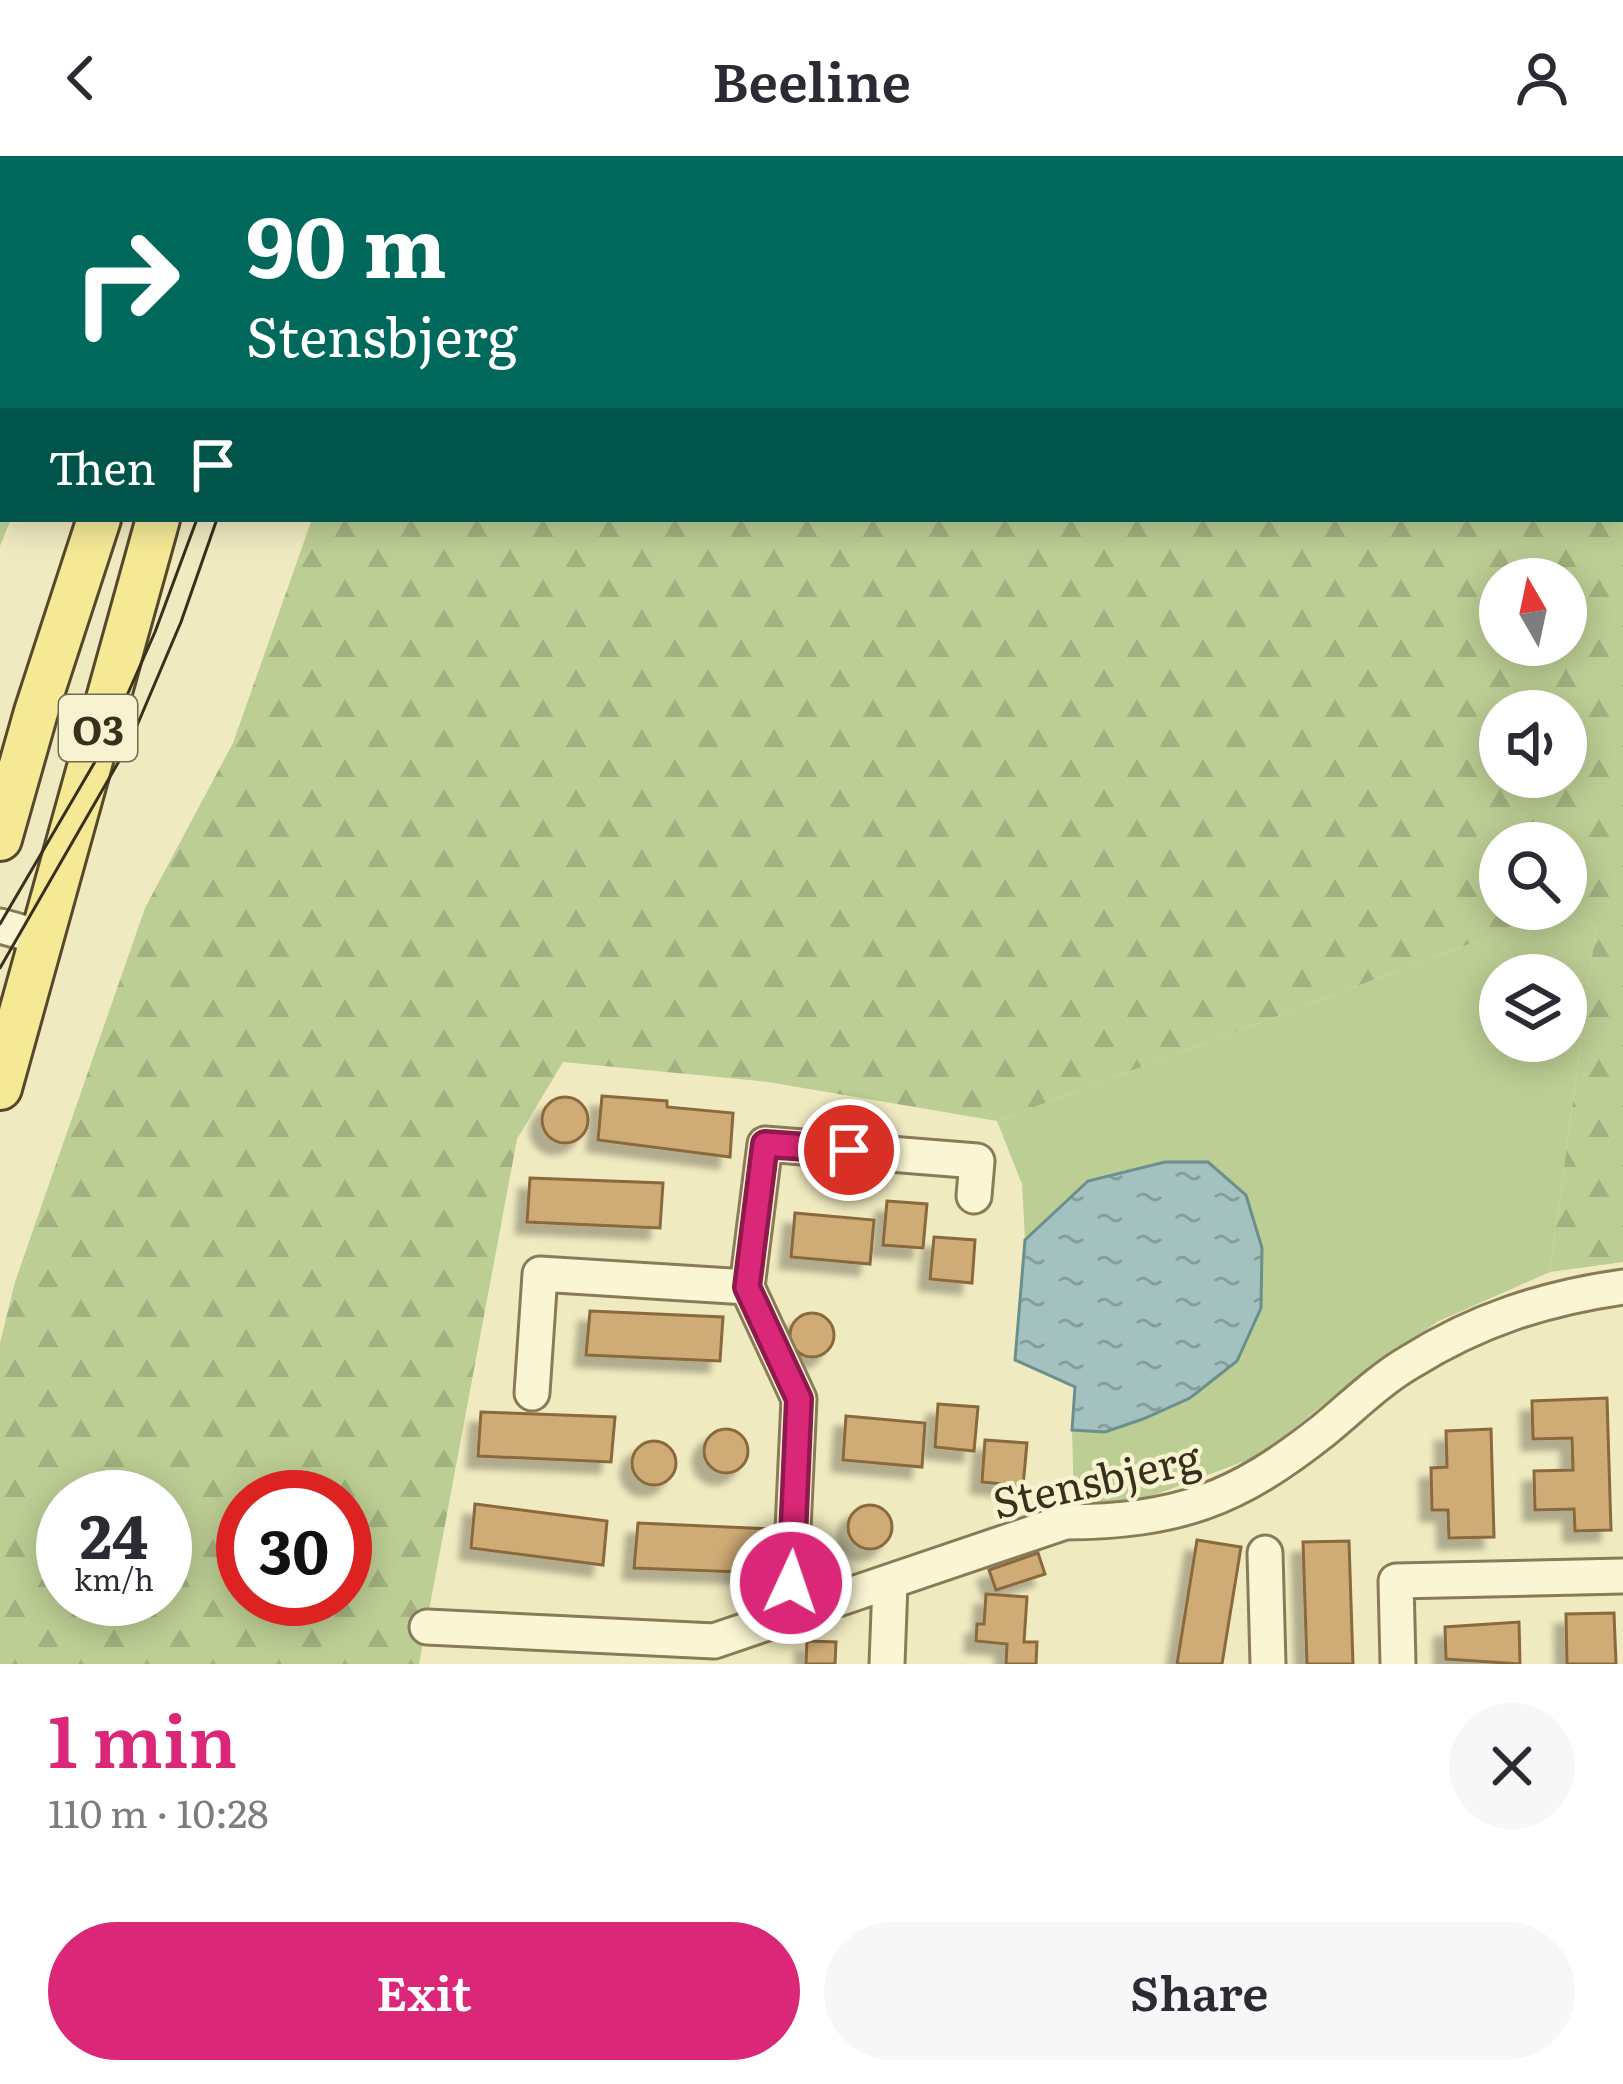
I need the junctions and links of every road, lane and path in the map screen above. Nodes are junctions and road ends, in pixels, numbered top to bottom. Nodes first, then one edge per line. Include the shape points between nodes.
1 (98, 522) edge
2 (157, 522) edge
3 (0, 838) edge
4 (20, 932) edge
5 (0, 1088) edge
6 (974, 1196) dead end
7 (747, 1287) junction
8 (1623, 1287) edge
9 (532, 1393) dead end
10 (1265, 1553) dead end
11 (1623, 1576) edge
12 (890, 1583) junction
13 (789, 1617) junction
14 (428, 1627) dead end
15 (579, 1650) edge
16 (887, 1664) edge
17 (1268, 1664) edge
18 (1398, 1664) edge

1 - 3 main road, O3
2 - 4 main road, O3
4 - 5 main road, O3
6 - 7 street via 976,1160 765,1144
7 - 9 street via 540,1274
7 - 13 street via 799,1399
8 - 12 street, Stensbjerg via 1564,1295 1458,1334 1405,1364 1254,1482 1207,1503 1122,1522 1065,1522
10 - 17 street
11 - 18 street via 1396,1581
12 - 13 street, Stensbjerg
12 - 16 street
13 - 15 street, Stensbjerg via 714,1641
14 - 15 street, Stensbjerg

